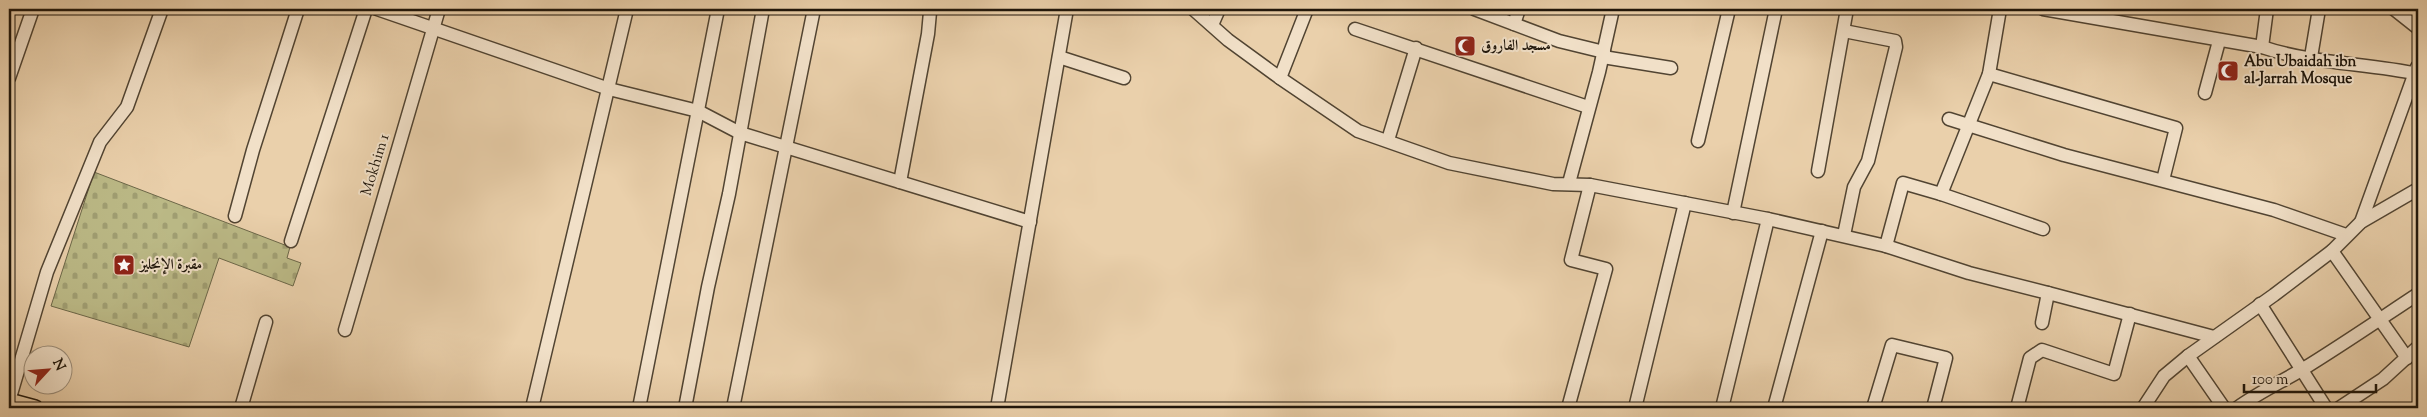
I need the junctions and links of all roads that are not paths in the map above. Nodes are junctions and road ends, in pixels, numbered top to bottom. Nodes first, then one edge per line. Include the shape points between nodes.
1 (33, 9) edge
2 (162, 9) edge
3 (298, 9) edge
4 (366, 9) edge
5 (377, 9) edge
6 (439, 9) edge
7 (627, 9) edge
8 (718, 9) edge
9 (763, 9) edge
10 (814, 9) edge
11 (927, 9) edge
12 (1067, 9) edge
13 (1193, 9) edge
14 (1219, 9) edge
15 (1307, 9) edge
16 (1474, 9) edge
17 (1519, 9) edge
18 (1613, 9) edge
19 (1729, 9) edge
20 (1776, 9) edge
21 (1846, 9) edge
22 (2000, 9) edge
23 (2043, 9) edge
24 (2268, 9) edge
25 (2319, 9) edge
26 (2394, 9) edge
27 (2104, 15) edge
28 (1514, 24) junction
29 (1212, 25) junction
30 (2418, 28) edge
31 (433, 29) junction
32 (1355, 29) dead end
33 (1844, 31) junction
34 (2219, 41) junction
35 (2262, 47) junction
36 (1416, 48) junction
37 (1604, 54) junction
38 (1059, 57) junction
39 (2311, 57) junction
40 (1671, 68) dead end
41 (2417, 71) edge
42 (1989, 74) junction
43 (9, 78) edge
44 (1124, 78) dead end
45 (1280, 78) junction
46 (609, 89) junction
47 (2205, 93) dead end
48 (1588, 107) junction
49 (698, 110) junction
50 (1949, 119) dead end
51 (1969, 125) junction
52 (740, 133) junction
53 (1388, 140) junction
54 (1698, 141) dead end
55 (786, 146) junction
56 (1818, 170) dead end
57 (2163, 180) junction
58 (900, 182) junction
59 (1569, 183) junction
60 (1590, 185) junction
61 (2418, 189) edge
62 (1941, 194) junction
63 (1685, 203) junction
64 (1733, 213) junction
65 (235, 216) dead end
66 (1768, 219) junction
67 (1030, 222) junction
68 (2361, 222) junction
69 (2043, 229) dead end
70 (1822, 231) junction
71 (1844, 235) junction
72 (2346, 236) junction
73 (292, 241) dead end
74 (1886, 246) junction
75 (2332, 251) junction
76 (2048, 293) junction
77 (2418, 294) edge
78 (2260, 304) junction
79 (2130, 314) junction
80 (2380, 319) junction
81 (266, 322) dead end
82 (2042, 322) dead end
83 (344, 330) dead end
84 (2214, 336) junction
85 (2418, 347) edge
86 (2188, 356) junction
87 (2407, 358) junction
88 (2302, 369) junction
89 (9, 401) edge
90 (35, 408) edge
91 (240, 408) edge
92 (532, 408) edge
93 (639, 408) edge
94 (685, 408) edge
95 (733, 408) edge
96 (997, 408) edge
97 (1568, 408) edge
98 (1635, 408) edge
99 (1722, 408) edge
100 (1774, 408) edge
101 (1873, 408) edge
102 (1933, 408) edge
103 (2017, 408) edge
104 (2143, 408) edge
105 (2224, 408) edge
106 (2237, 408) edge
107 (2326, 408) edge
108 (2339, 408) edge

1 - 43 street
2 - 89 street via 127,107 100,142 47,272
3 - 65 street
4 - 73 street
5 - 31 street
6 - 31 street, Mokhim 1
7 - 46 street
8 - 49 street
9 - 52 street
10 - 55 street
11 - 58 street via 930,12 925,50
12 - 38 street
13 - 29 street
14 - 29 street
15 - 45 street
16 - 28 street
17 - 28 street
18 - 37 street
19 - 54 street
20 - 64 street
21 - 33 street
22 - 42 street
23 - 27 street
24 - 35 street
25 - 39 street
26 - 30 street
27 - 34 street
28 - 37 street
29 - 45 street
31 - 46 street
31 - 83 street, Mokhim 1
32 - 36 street
33 - 56 street
33 - 71 street via 1884,37 1895,41 1896,47 1868,161 1854,187
34 - 35 street
34 - 47 street
35 - 39 street
36 - 48 street
36 - 53 street
37 - 40 street
37 - 48 street
38 - 44 street
38 - 67 street
39 - 41 street via 2352,66
41 - 68 street
42 - 51 street
42 - 57 street via 2176,128
45 - 53 street via 1358,131
46 - 49 street
46 - 92 street
48 - 59 street
49 - 52 street
49 - 93 street
50 - 51 street
51 - 57 street via 2064,155
51 - 62 street
52 - 55 street
52 - 94 street
53 - 59 street via 1449,162 1493,173 1553,184
55 - 58 street
55 - 95 street
57 - 72 street via 2274,210
58 - 67 street
59 - 60 street
60 - 63 street
60 - 97 street via 1571,260 1606,269
61 - 68 street
62 - 69 street
62 - 74 street via 1903,183
63 - 64 street
63 - 98 street
64 - 66 street
66 - 70 street
66 - 99 street
67 - 96 street
68 - 72 street
70 - 71 street
70 - 100 street
71 - 74 street
72 - 75 street
74 - 76 street via 1969,273
75 - 78 street
75 - 80 street
76 - 79 street
76 - 82 street
77 - 80 street
78 - 84 street
78 - 88 street
79 - 84 street
79 - 103 street via 2114,374 2042,350 2030,358
80 - 87 street
80 - 88 street
81 - 91 street
84 - 86 street
85 - 87 street
86 - 104 street via 2164,376
86 - 105 street
87 - 108 street via 2383,379
88 - 106 street
88 - 107 street
89 - 90 main road
101 - 102 street via 1892,345 1946,358

